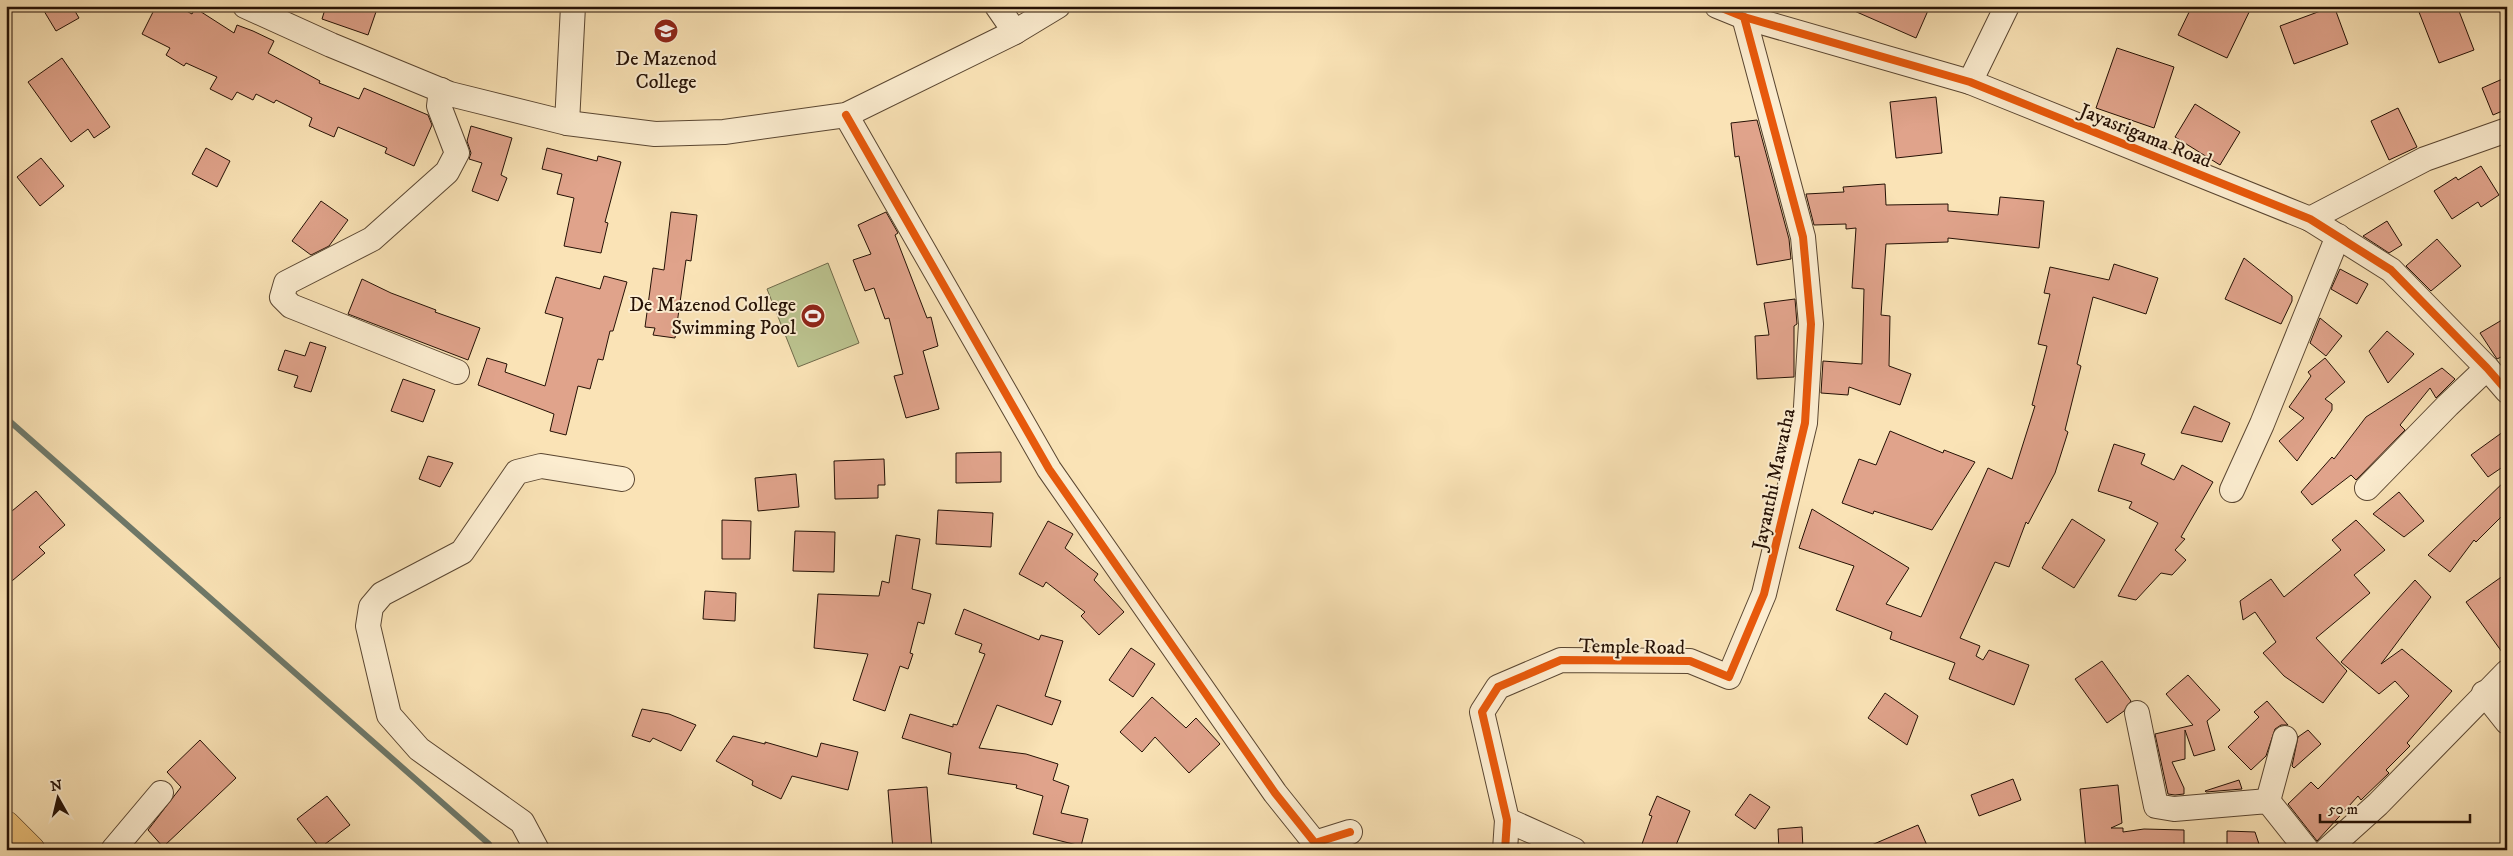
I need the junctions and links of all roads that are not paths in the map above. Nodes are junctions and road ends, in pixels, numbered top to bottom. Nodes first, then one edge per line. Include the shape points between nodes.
1 (245, 6) edge
2 (573, 6) edge
3 (997, 6) edge
4 (1058, 6) edge
5 (1717, 6) edge
6 (2007, 6) edge
7 (1744, 17) junction
8 (1015, 32) junction
9 (1970, 82) junction
10 (441, 90) junction
11 (846, 115) junction
12 (567, 123) junction
13 (2507, 130) edge
14 (2310, 219) junction
15 (2338, 236) junction
16 (457, 372) dead end
17 (2498, 375) edge
18 (622, 479) dead end
19 (2367, 488) dead end
20 (2232, 490) dead end
21 (2507, 672) edge
22 (1728, 678) joint
23 (2484, 694) junction
24 (2136, 713) dead end
25 (2507, 722) edge
26 (2285, 738) dead end
27 (161, 793) dead end
28 (2268, 801) junction
29 (1507, 820) junction
30 (6, 825) edge
31 (1350, 832) dead end
32 (31, 850) edge
33 (113, 850) edge
34 (537, 850) edge
35 (1505, 850) edge
36 (1574, 850) edge
37 (2307, 850) edge
38 (2328, 850) edge

1 - 10 street
2 - 12 street
3 - 8 street
4 - 8 street
5 - 7 street, Jayasrigama Road
6 - 9 street
7 - 9 street, Jayasrigama Road
7 - 22 street, Jayanthi Mawatha via 1803,237 1811,324 1805,424 1764,594
8 - 11 street
9 - 14 street, Jayasrigama Road
10 - 12 street
10 - 16 street via 439,106 457,153 447,172 372,239 286,283 282,297 291,306
11 - 12 street via 724,132 655,134
11 - 31 street via 1049,469 1275,793 1315,843
13 - 14 street via 2425,159
14 - 15 street, Jayasrigama Road
15 - 17 street, Jayasrigama Road via 2391,270
15 - 20 street
17 - 19 street via 2448,405
18 - 34 street via 541,466 517,472 462,552 382,594 371,607 368,626 389,715 419,749 522,822
21 - 23 street
22 - 29 street, Temple Road via 1690,661 1561,660 1498,687 1482,712
23 - 25 street
23 - 38 street via 2378,804
24 - 28 street via 2156,806 2174,809
26 - 28 street
27 - 33 street
28 - 37 street
29 - 35 street, Temple Road
29 - 36 street
30 - 32 main road

